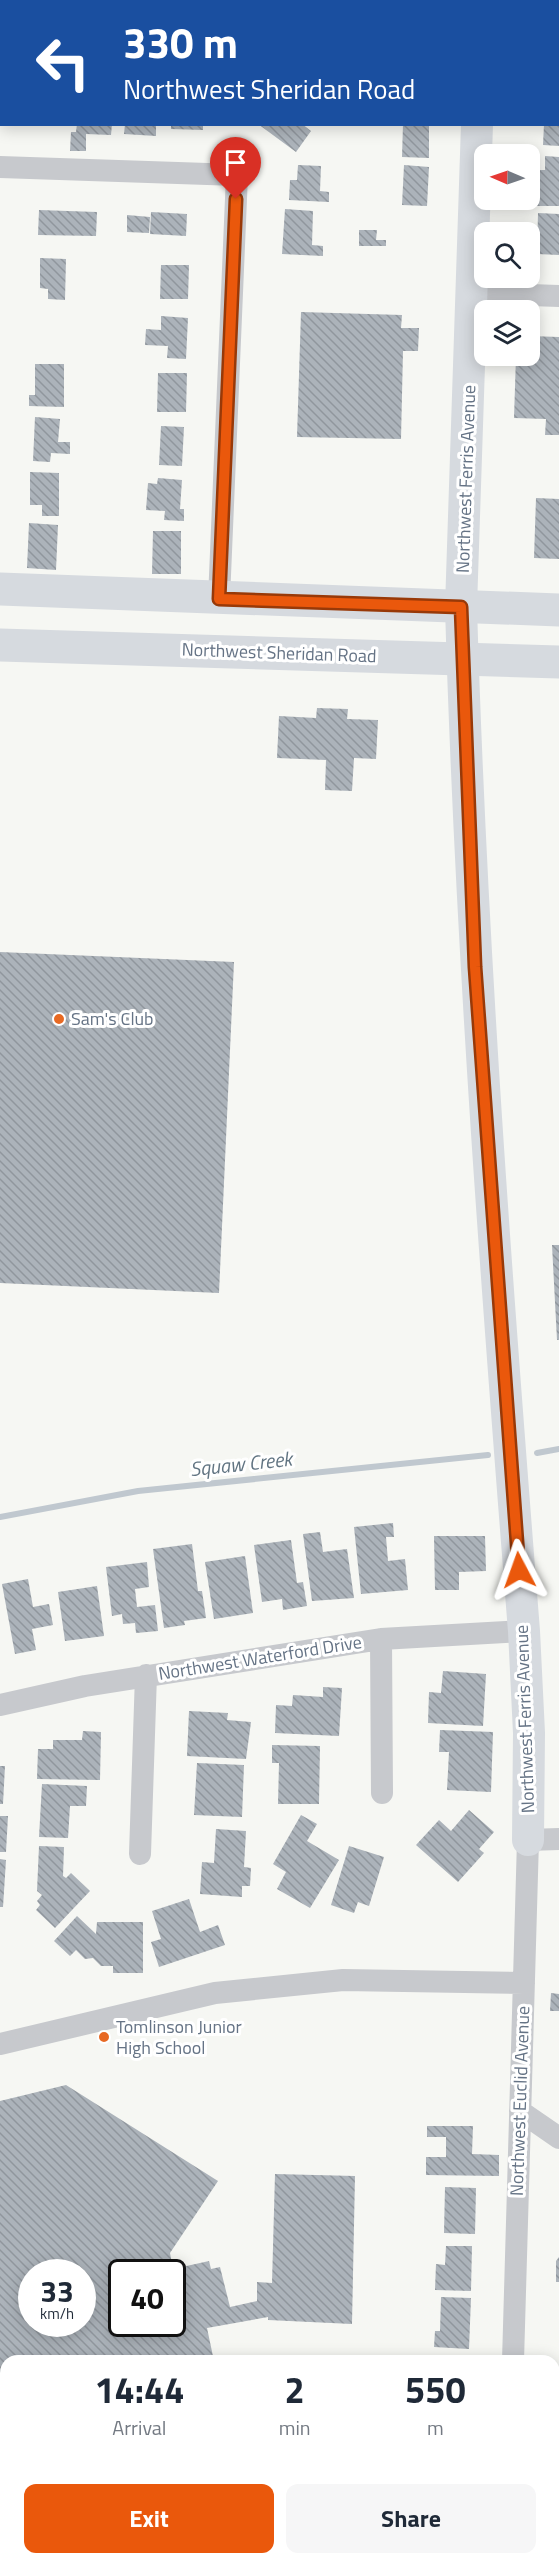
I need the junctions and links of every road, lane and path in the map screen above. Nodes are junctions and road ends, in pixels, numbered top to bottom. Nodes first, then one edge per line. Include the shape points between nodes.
1 (477, 126) edge
2 (0, 167) edge
3 (472, 293) junction
4 (559, 296) edge
5 (0, 589) edge
6 (219, 599) junction
7 (461, 607) junction
8 (559, 610) edge
9 (0, 645) edge
10 (463, 659) junction
11 (559, 662) edge
12 (524, 1631) junction
13 (381, 1640) junction
14 (147, 1675) junction
15 (0, 1705) edge
16 (382, 1793) dead end
17 (559, 1839) edge
18 (528, 1840) junction
19 (140, 1854) dead end
20 (524, 1983) junction
21 (0, 2044) edge
22 (520, 2111) junction
23 (559, 2138) edge
24 (513, 2355) edge

1 - 3 street, Northwest Ferris Avenue
2 - 6 street via 237,175
3 - 4 street
3 - 7 street, Northwest Ferris Avenue
5 - 6 main road
6 - 7 main road
7 - 8 main road
7 - 10 street, Northwest Ferris Avenue
9 - 10 main road, Northwest Sheridan Road
10 - 11 main road, Northwest Sheridan Road
10 - 12 street, Northwest Ferris Avenue via 475,967
12 - 13 street, Northwest Waterford Drive
12 - 18 street, Northwest Ferris Avenue via 529,1733
13 - 14 street, Northwest Waterford Drive
13 - 16 street
14 - 15 street, Northwest Waterford Drive
14 - 19 street
17 - 18 street
18 - 20 street, Northwest Euclid Avenue
20 - 21 street via 343,1980 215,1993
20 - 22 street, Northwest Euclid Avenue
22 - 23 street
22 - 24 street, Northwest Euclid Avenue

